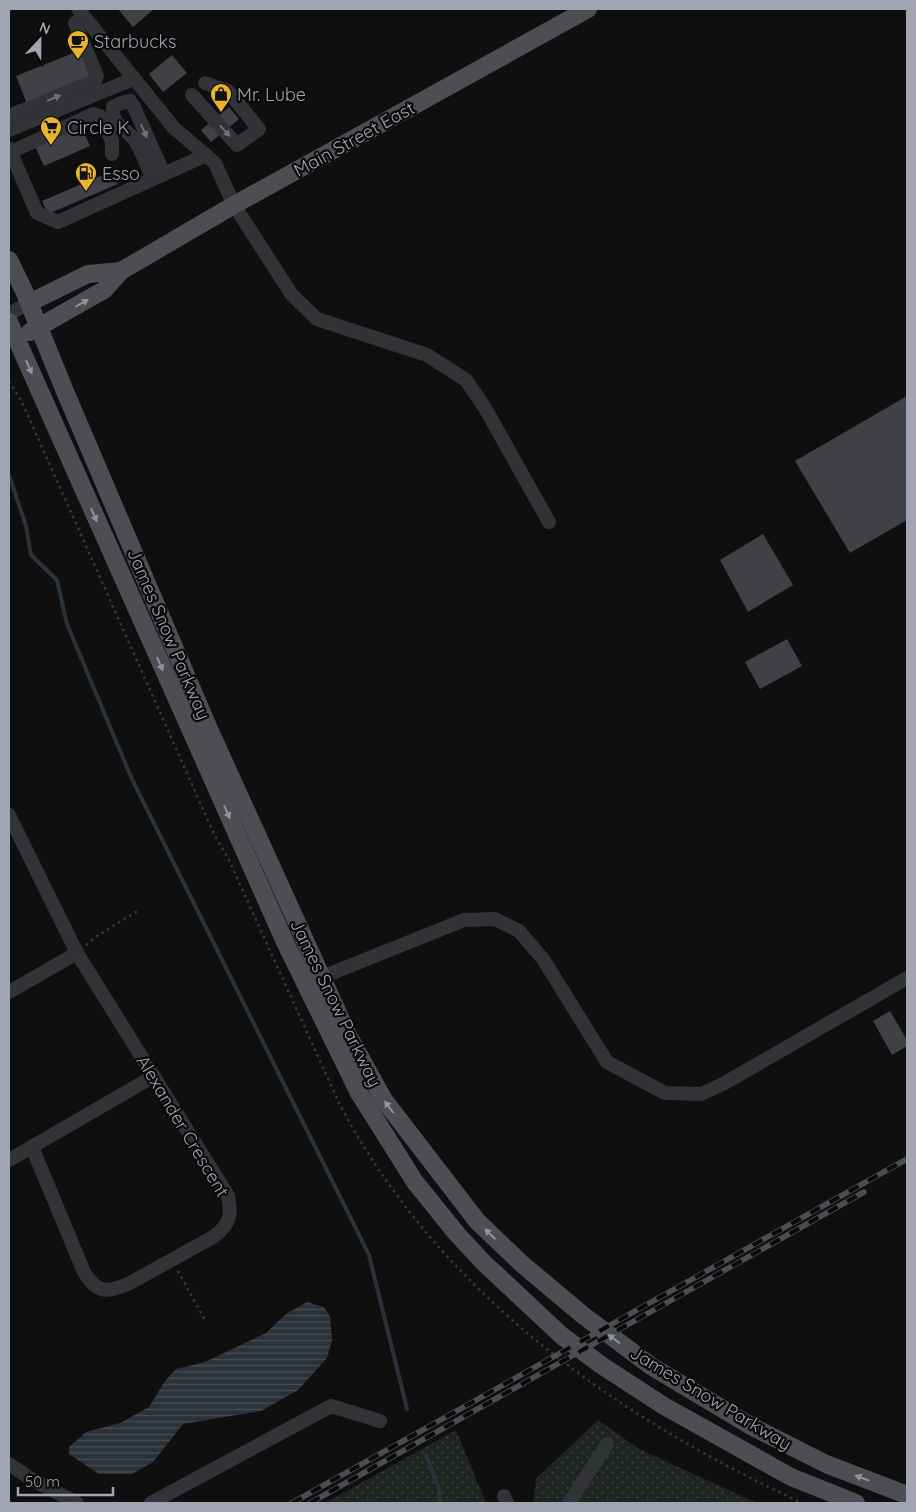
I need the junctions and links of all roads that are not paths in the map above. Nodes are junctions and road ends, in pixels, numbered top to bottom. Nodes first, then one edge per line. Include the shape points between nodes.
1 (78, 9) edge
2 (588, 9) edge
3 (75, 23) dead end
4 (133, 79) junction
5 (205, 83) dead end
6 (192, 95) dead end
7 (134, 107) junction
8 (159, 111) junction
9 (9, 116) edge
10 (9, 130) edge
11 (10, 150) edge
12 (112, 154) dead end
13 (206, 155) junction
14 (158, 177) junction
15 (234, 205) junction
16 (9, 260) edge
17 (121, 271) junction
18 (27, 298) junction
19 (9, 314) edge
20 (9, 322) edge
21 (39, 327) junction
22 (13, 342) edge
23 (549, 522) dead end
24 (9, 817) edge
25 (77, 953) junction
26 (322, 977) junction
27 (907, 978) edge
28 (9, 992) edge
29 (154, 1076) junction
30 (32, 1147) junction
31 (9, 1160) edge
32 (380, 1421) dead end
33 (607, 1444) dead end
34 (9, 1464) edge
35 (907, 1495) edge
36 (77, 1503) edge
37 (151, 1503) edge
38 (569, 1503) edge
39 (856, 1503) edge

1 - 4 street
2 - 15 main road, Main Street East
9 -> 3 street via 95,81 97,76
4 - 8 street
4 - 10 street
6 -> 5 street via 237,145 259,129 228,91
7 - 8 street
7 -> 14 street
7 - 14 street via 130,101 121,103 114,107 112,115 135,140
8 - 13 street
11 - 12 street via 93,114 100,116 112,141
11 - 14 street via 37,213 58,222
13 - 14 street
13 - 15 street via 216,163
15 - 17 main road, Main Street East
15 - 23 street via 292,295 317,319 427,356 466,380
16 - 18 main road, James Snow Parkway
17 - 18 main road, Main Street East via 88,274
21 -> 17 main road, Main Street East via 104,290
18 - 19 street, Main Street East
18 - 21 main road, James Snow Parkway
20 - 22 main road, James Snow Parkway
21 - 22 main road, Main Street East
21 - 26 main road, James Snow Parkway via 209,728
22 -> 39 main road, James Snow Parkway via 285,942 359,1093 415,1182 483,1262 561,1335 601,1365 664,1406 791,1477
24 - 25 street, Alexander Crescent
25 - 28 street
25 - 29 street, Alexander Crescent
26 - 27 street via 464,920 495,919 519,931 543,959 607,1062 666,1093 701,1094
35 -> 26 main road, James Snow Parkway via 826,1464 751,1426 684,1386 584,1316 522,1264 477,1221 384,1100 348,1035
29 - 30 street
29 - 30 street, Alexander Crescent via 228,1196 231,1210 227,1225 221,1231 120,1288 101,1290 84,1272
30 - 31 street
32 - 37 street via 331,1406
33 - 38 street
34 - 36 street

